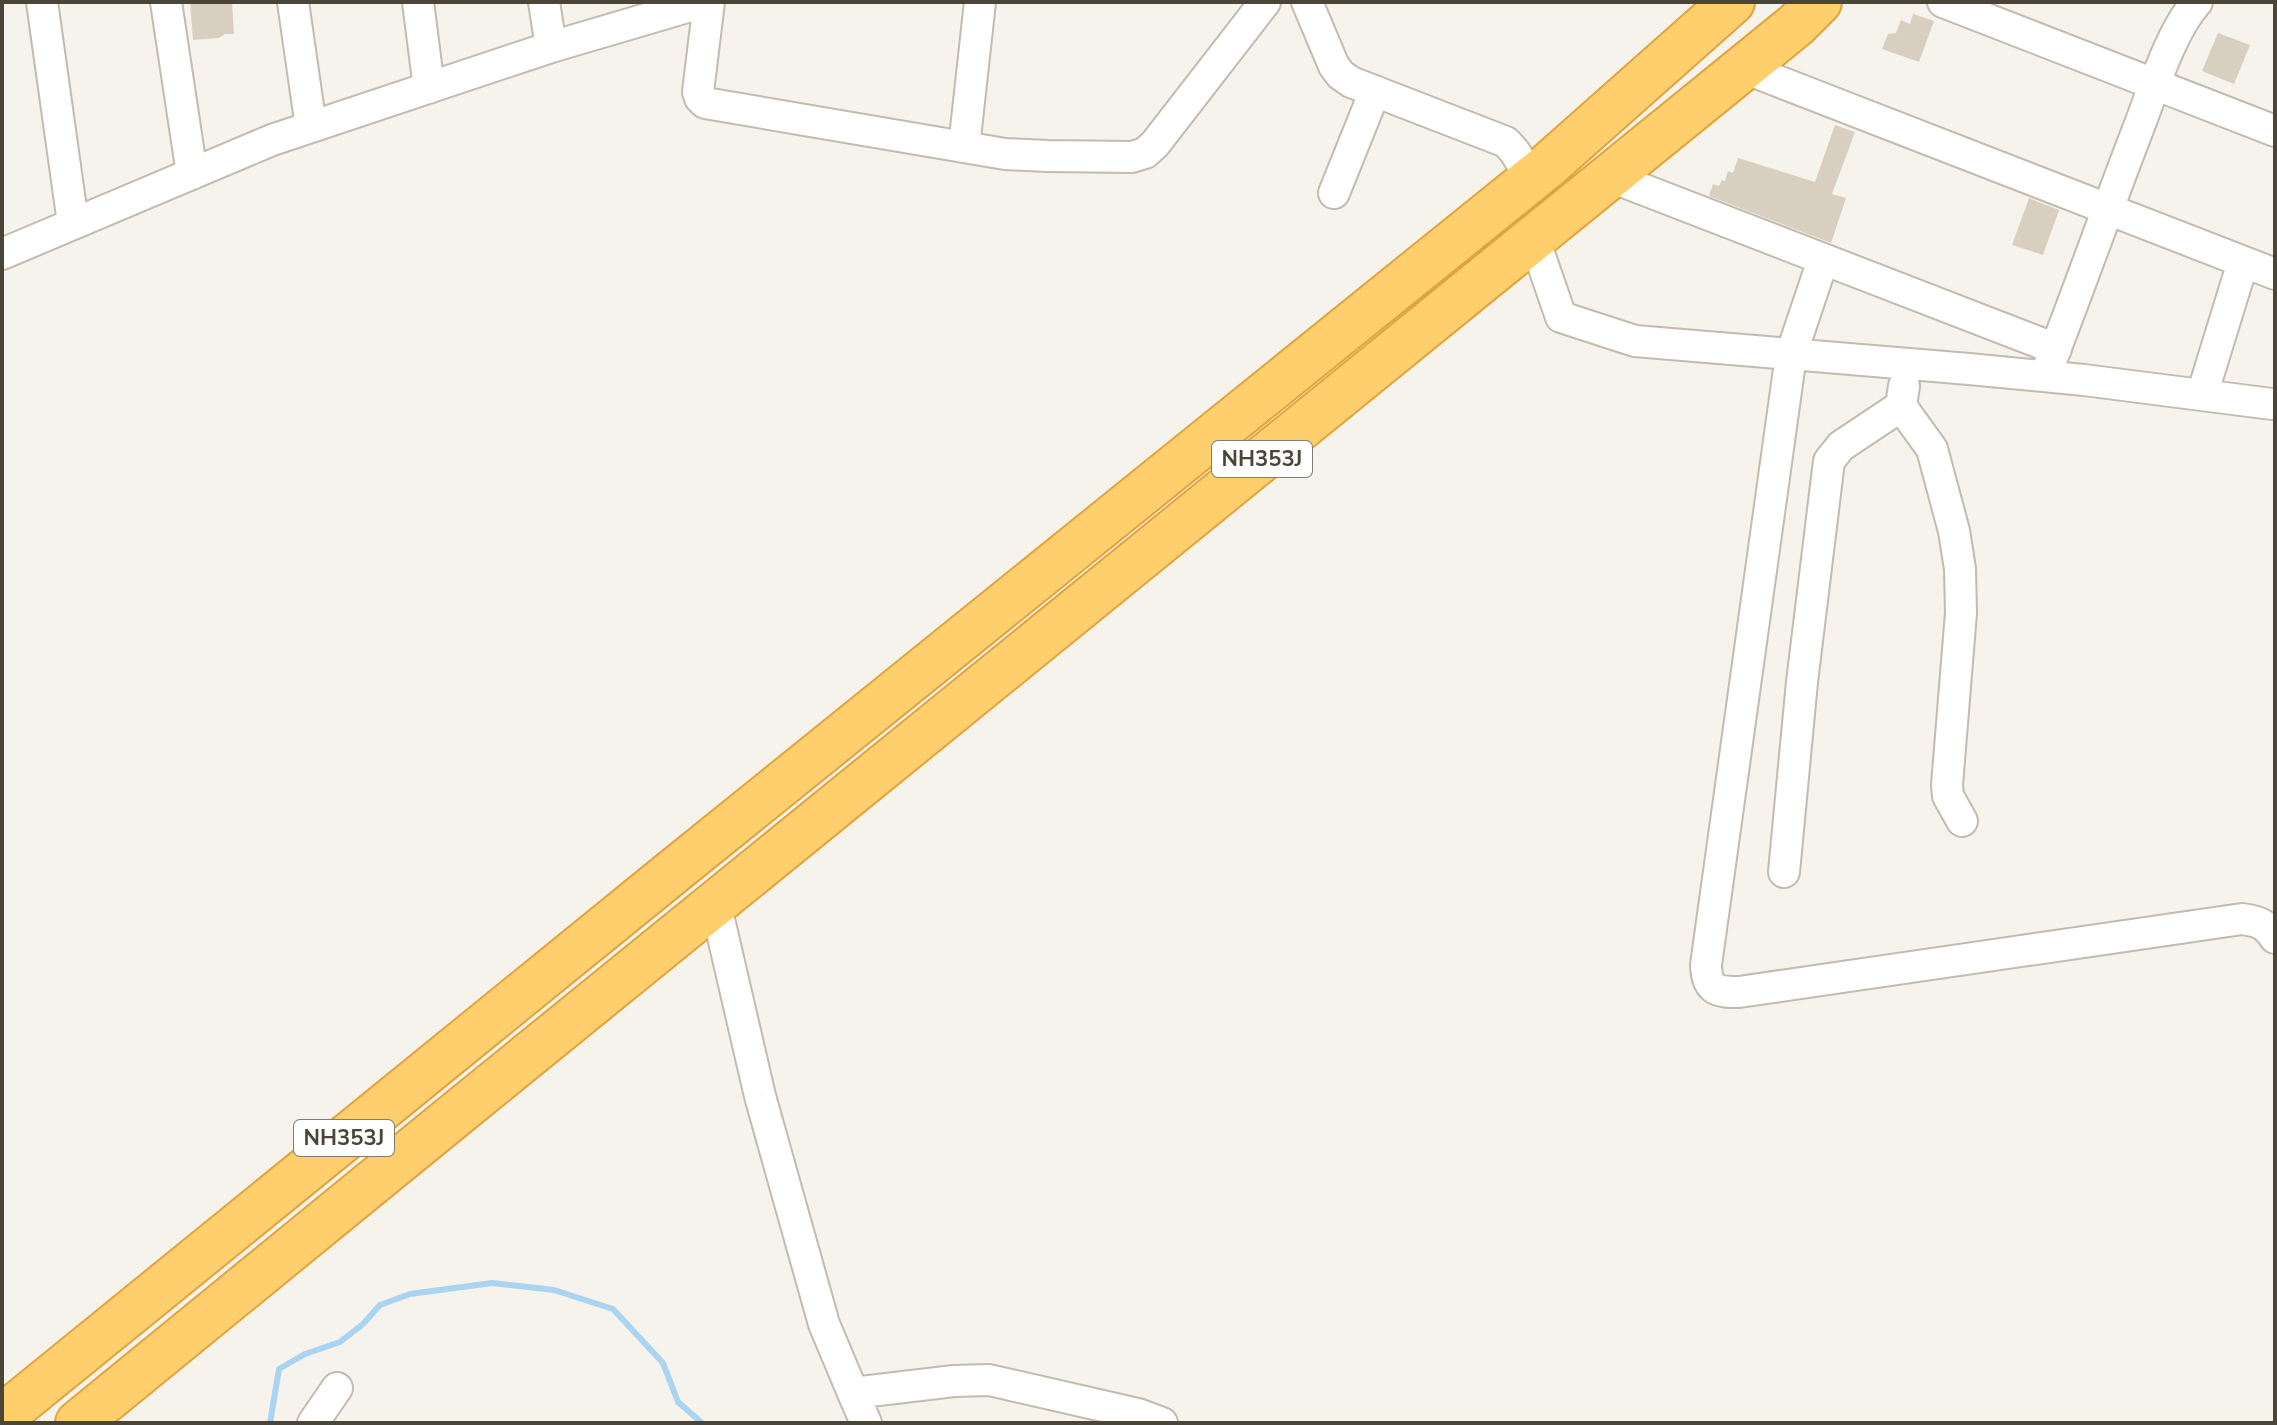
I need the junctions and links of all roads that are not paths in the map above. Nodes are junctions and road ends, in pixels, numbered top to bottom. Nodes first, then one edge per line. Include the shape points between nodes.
1 (42, 2) edge
2 (166, 2) edge
3 (293, 2) edge
4 (418, 2) edge
5 (544, 2) edge
6 (707, 2) edge
7 (980, 2) edge
8 (1265, 2) edge
9 (1307, 2) edge
10 (1732, 2) edge
11 (1819, 2) edge
12 (1943, 2) edge
13 (2197, 2) edge
14 (551, 47) junction
15 (1744, 68) junction
16 (2155, 85) junction
17 (429, 88) junction
18 (1375, 91) junction
19 (311, 127) junction
20 (2275, 131) edge
21 (964, 147) junction
22 (192, 174) junction
23 (1611, 177) junction
24 (1531, 179) junction
25 (1334, 193) dead end
26 (2107, 209) junction
27 (73, 223) junction
28 (1534, 239) junction
29 (2, 254) edge
30 (1823, 260) junction
31 (2243, 262) junction
32 (2275, 274) edge
33 (1791, 355) junction
34 (2050, 363) junction
35 (1908, 364) junction
36 (2202, 395) junction
37 (2272, 404) dead end
38 (1901, 406) junction
39 (1962, 821) dead end
40 (1784, 872) dead end
41 (708, 907) junction
42 (2275, 938) edge
43 (337, 1388) dead end
44 (853, 1393) junction
45 (10, 1410) edge
46 (78, 1423) edge
47 (313, 1423) edge
48 (866, 1423) edge
49 (1162, 1423) edge

1 - 27 street
2 - 22 street
3 - 19 street
4 - 17 street
5 - 14 street
6 - 14 street
6 - 21 street via 698,92 705,103
7 - 21 street
8 - 21 street via 1145,153 1047,156
9 - 18 street via 1334,66 1351,82
10 - 24 highway, NH353J
11 - 15 highway, NH353J
12 - 16 street
13 - 16 street
14 - 17 street
15 - 23 highway, NH353J
15 - 26 street
16 - 20 street
16 - 26 street
17 - 19 street
18 - 24 street via 1506,142
18 - 25 street
19 - 22 street
22 - 27 street
23 - 28 highway, NH353J
23 - 30 street
24 - 45 highway, NH353J
26 - 31 street
26 - 34 street
27 - 29 street
28 - 33 street via 1561,317 1635,341
28 - 41 highway, NH353J
30 - 33 street
30 - 34 street
31 - 32 street
31 - 36 street
33 - 35 street
33 - 42 street via 1706,965 1712,987 1739,992 2242,919 2258,921
34 - 35 street
34 - 36 street
35 - 38 street
36 - 37 street
38 - 39 street via 1932,449 1958,556 1961,613 1947,785
38 - 40 street via 1841,446 1829,461
41 - 44 street via 819,1309
41 - 46 highway, NH353J
43 - 47 street
44 - 48 street
44 - 49 street via 989,1380

